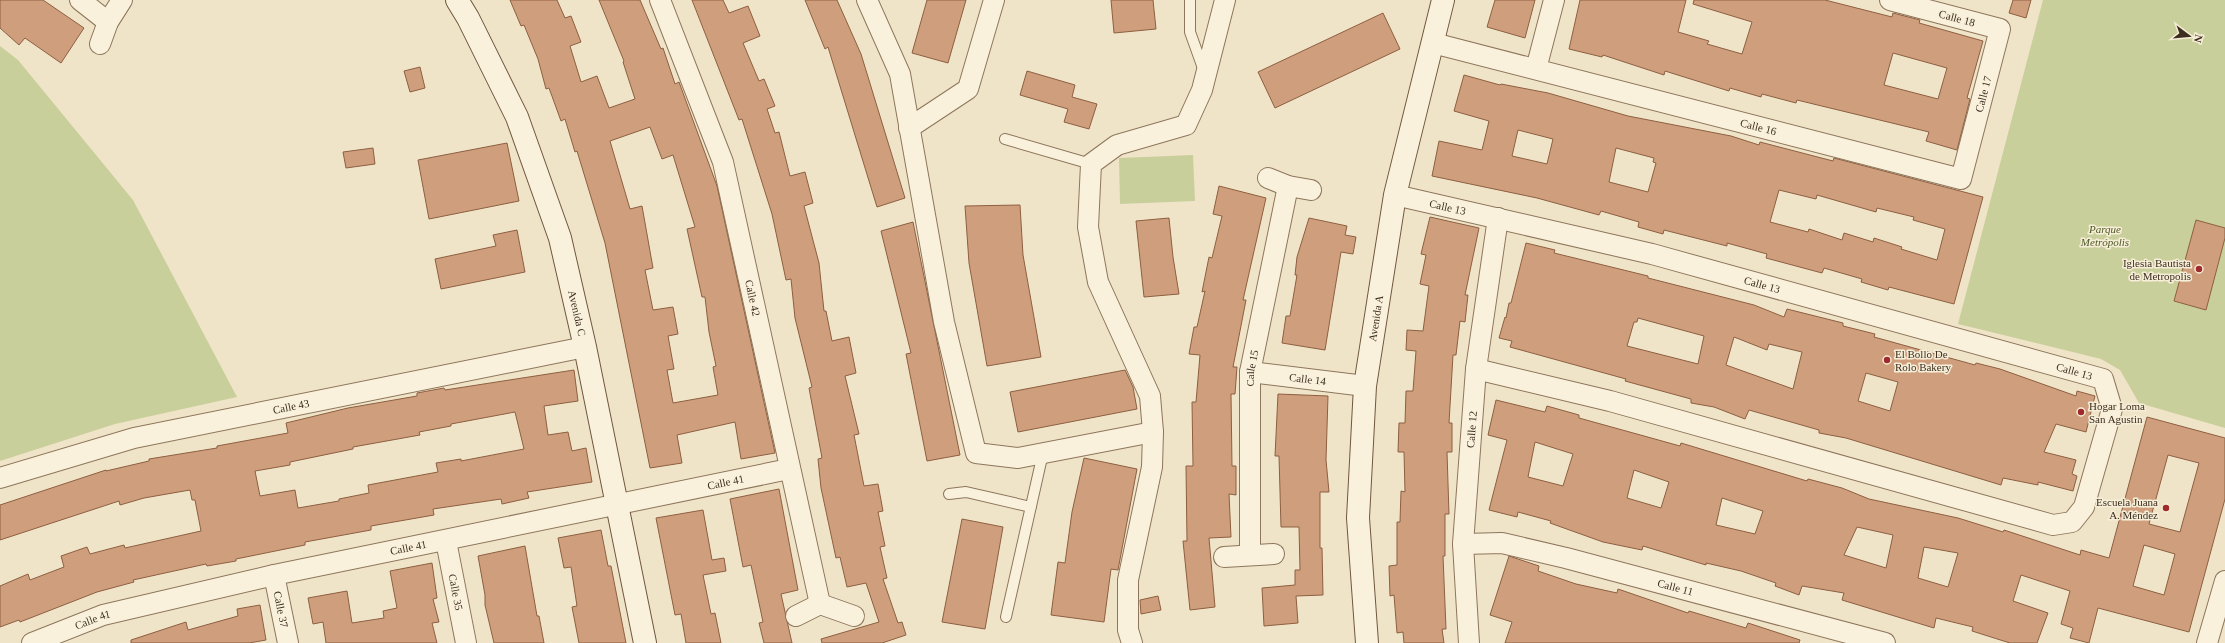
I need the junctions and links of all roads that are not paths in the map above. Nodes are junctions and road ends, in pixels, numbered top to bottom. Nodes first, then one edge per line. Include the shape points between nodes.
1 (80, 0) edge
2 (122, 0) edge
3 (456, 0) edge
4 (660, 0) edge
5 (868, 0) edge
6 (994, 0) edge
7 (1190, 0) edge
8 (1225, 0) edge
9 (1443, 0) edge
10 (1554, 0) edge
11 (1890, 0) edge
12 (108, 22) junction
13 (2000, 29) joint
14 (1433, 43) junction
15 (100, 44) dead end
16 (1536, 69) junction
17 (1206, 75) junction
18 (909, 128) junction
19 (1005, 138) dead end
20 (1966, 160) joint
21 (1091, 164) junction
22 (1268, 178) dead end
23 (1288, 186) junction
24 (1311, 190) dead end
25 (1395, 195) junction
26 (1498, 218) junction
27 (585, 347) junction
28 (1476, 369) junction
29 (1250, 372) junction
30 (1365, 386) junction
31 (1153, 432) junction
32 (1043, 453) junction
33 (789, 469) junction
34 (0, 478) edge
35 (949, 494) dead end
36 (617, 505) junction
37 (1031, 507) junction
38 (446, 541) junction
39 (1463, 544) junction
40 (1250, 554) junction
41 (1274, 554) dead end
42 (1224, 557) dead end
43 (274, 575) junction
44 (2225, 581) edge
45 (820, 604) junction
46 (796, 616) dead end
47 (854, 616) dead end
48 (1006, 618) dead end
49 (32, 643) edge
50 (288, 643) edge
51 (466, 643) edge
52 (645, 643) edge
53 (1132, 643) edge
54 (1367, 643) edge
55 (1469, 643) edge
56 (1885, 643) edge
57 (2207, 643) edge

1 - 12 street
2 - 12 street
3 - 27 street, Avenida C via 468,18 517,117 560,238
4 - 33 street, Calle 42 via 723,162
5 - 18 street via 900,74
6 - 18 street via 968,89
7 - 17 lane via 1190,32
8 - 17 street
9 - 14 street, Avenida A
10 - 16 street
11 - 13 street, Calle 18
12 - 15 street
13 - 20 street, Calle 17
14 - 16 street
14 - 25 street, Avenida A
16 - 20 street, Calle 16 via 1961,179
17 - 21 street via 1186,125 1117,145
18 - 32 street via 944,322 976,453 1018,458
19 - 21 lane
21 - 31 street via 1088,227 1098,282 1150,396
22 - 23 street
23 - 24 street
23 - 29 street, Calle 15
25 - 26 street, Calle 13
25 - 30 street, Avenida A
26 - 28 street, Calle 12
26 - 28 street, Calle 13 via 1652,254 2103,379 2112,409 2084,506 2072,522 2053,525 1610,401
27 - 34 street, Calle 43 via 134,438
27 - 36 street, Avenida C
28 - 39 street, Calle 12
29 - 30 street, Calle 14
29 - 40 street, Calle 15
30 - 54 street, Avenida A via 1358,518
31 - 32 street
31 - 53 street via 1152,467 1128,580 1128,630
32 - 37 lane
33 - 36 street, Calle 41
33 - 45 street, Calle 42
35 - 37 lane via 966,492
36 - 38 street, Calle 41
36 - 52 street, Avenida C
37 - 48 lane
38 - 43 street, Calle 41
38 - 51 street, Calle 35
39 - 55 street, Calle 12
39 - 56 street, Calle 11 via 1502,543 1559,556
40 - 41 street
40 - 42 street
43 - 49 street, Calle 41 via 103,615
43 - 50 street, Calle 37
44 - 57 street
45 - 46 street
45 - 47 street

